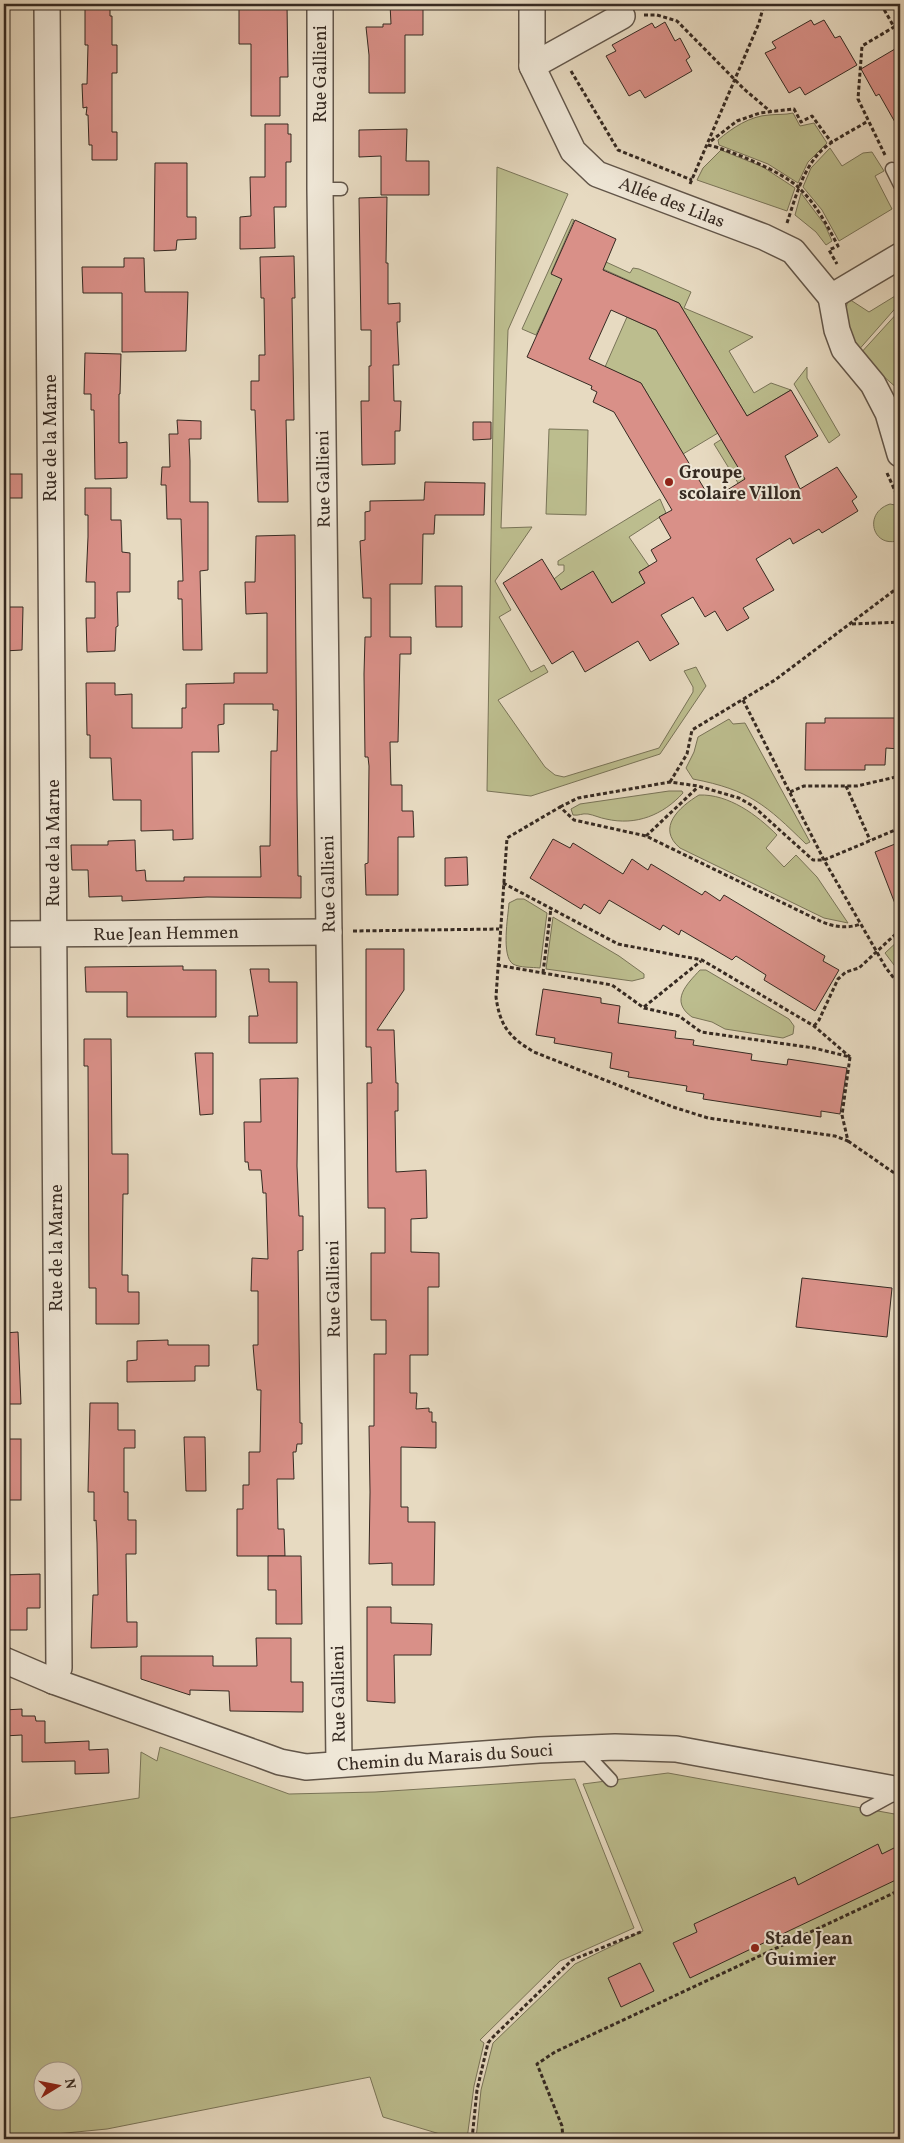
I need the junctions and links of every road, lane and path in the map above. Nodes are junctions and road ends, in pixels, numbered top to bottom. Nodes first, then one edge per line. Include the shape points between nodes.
1 (47, 4) edge
2 (320, 4) edge
3 (532, 4) edge
4 (764, 4) edge
5 (881, 4) edge
6 (622, 16) joint
7 (900, 25) edge
8 (894, 27) junction
9 (558, 51) junction
10 (532, 66) junction
11 (736, 80) junction
12 (771, 112) junction
13 (868, 121) junction
14 (710, 141) junction
15 (832, 143) junction
16 (708, 145) junction
17 (892, 169) joint
18 (900, 185) edge
19 (799, 187) junction
20 (780, 245) junction
21 (900, 256) edge
22 (840, 292) junction
23 (900, 454) edge
24 (900, 586) edge
25 (900, 622) edge
26 (851, 624) junction
27 (743, 700) junction
28 (900, 776) edge
29 (670, 782) junction
30 (698, 786) junction
31 (846, 786) junction
32 (790, 792) junction
33 (560, 806) junction
34 (900, 828) edge
35 (646, 836) junction
36 (870, 840) junction
37 (824, 860) junction
38 (503, 884) junction
39 (551, 908) junction
40 (861, 924) junction
41 (500, 928) junction
42 (900, 930) edge
43 (329, 932) junction
44 (4, 934) edge
45 (54, 934) junction
46 (876, 952) junction
47 (702, 960) junction
48 (498, 965) junction
49 (543, 973) junction
50 (900, 986) edge
51 (644, 1008) junction
52 (814, 1026) junction
53 (850, 1057) junction
54 (848, 1141) junction
55 (900, 1177) edge
56 (4, 1660) edge
57 (53, 1681) junction
58 (581, 1748) junction
59 (339, 1763) junction
60 (611, 1780) dead end
61 (900, 1791) edge
62 (867, 1809) dead end
63 (900, 1890) edge
64 (643, 1931) dead end
65 (472, 2139) edge
66 (562, 2139) edge

1 - 45 street, Rue de la Marne
2 - 43 street, Rue Gallieni via 330,189
3 - 10 street, Allée des Lilas
4 - 11 path
5 - 8 path
6 - 9 street
6 - 11 path via 657,15 677,21
7 - 8 path
8 - 13 path via 862,46 858,99
9 - 10 street
9 - 16 path via 618,150 692,180
10 - 20 street, Allée des Lilas via 573,151 597,174
11 - 12 path
11 - 14 path
12 - 14 path via 760,112 737,121
12 - 15 path via 794,109 801,122 812,116
13 - 15 path
13 - 17 path
14 - 16 path
15 - 19 path via 808,168
16 - 19 path via 724,148
17 - 18 lane
19 - 20 path
19 - 22 path via 821,214 838,246 829,250
20 - 22 street, Allée des Lilas via 793,251
21 - 22 street
22 - 23 street via 837,330 844,350 873,384 888,414
24 - 26 path
25 - 26 path
26 - 27 path via 776,680
27 - 29 path via 692,730 687,754
27 - 32 path
28 - 31 path
29 - 30 path
29 - 33 path via 578,798
30 - 35 path
30 - 37 path via 739,798 753,806 813,860
31 - 32 path via 804,786
31 - 36 path
32 - 37 path
33 - 35 path via 574,820
33 - 38 path via 507,838
34 - 36 path
35 - 40 path via 820,921 849,928
36 - 37 path
37 - 40 path
38 - 39 path
38 - 41 path
39 - 47 path via 618,944
39 - 49 path
40 - 46 path
41 - 43 path
41 - 48 path
42 - 46 path
43 - 45 street, Rue Jean Hemmen
43 - 59 street, Rue Gallieni
44 - 45 street, Rue Jean Hemmen
45 - 57 street, Rue de la Marne via 59,1668
46 - 50 path
46 - 52 path via 859,968 838,979
47 - 51 path
47 - 52 path
48 - 49 path
48 - 54 path via 496,997 502,1024 518,1043 534,1052 708,1118 835,1136
49 - 51 path via 612,985
51 - 53 path via 679,1016 701,1032 814,1048
52 - 53 path
53 - 54 path via 842,1115
54 - 55 path
56 - 57 street, Chemin du Marais du Souci
57 - 59 street, Chemin du Marais du Souci via 280,1762 306,1767
58 - 59 street, Chemin du Marais du Souci
58 - 60 lane
58 - 61 street, Chemin du Marais du Souci via 676,1749
61 - 62 lane
63 - 66 path via 555,2052 537,2064 562,2126
64 - 65 path via 572,1960 492,2038 477,2090

